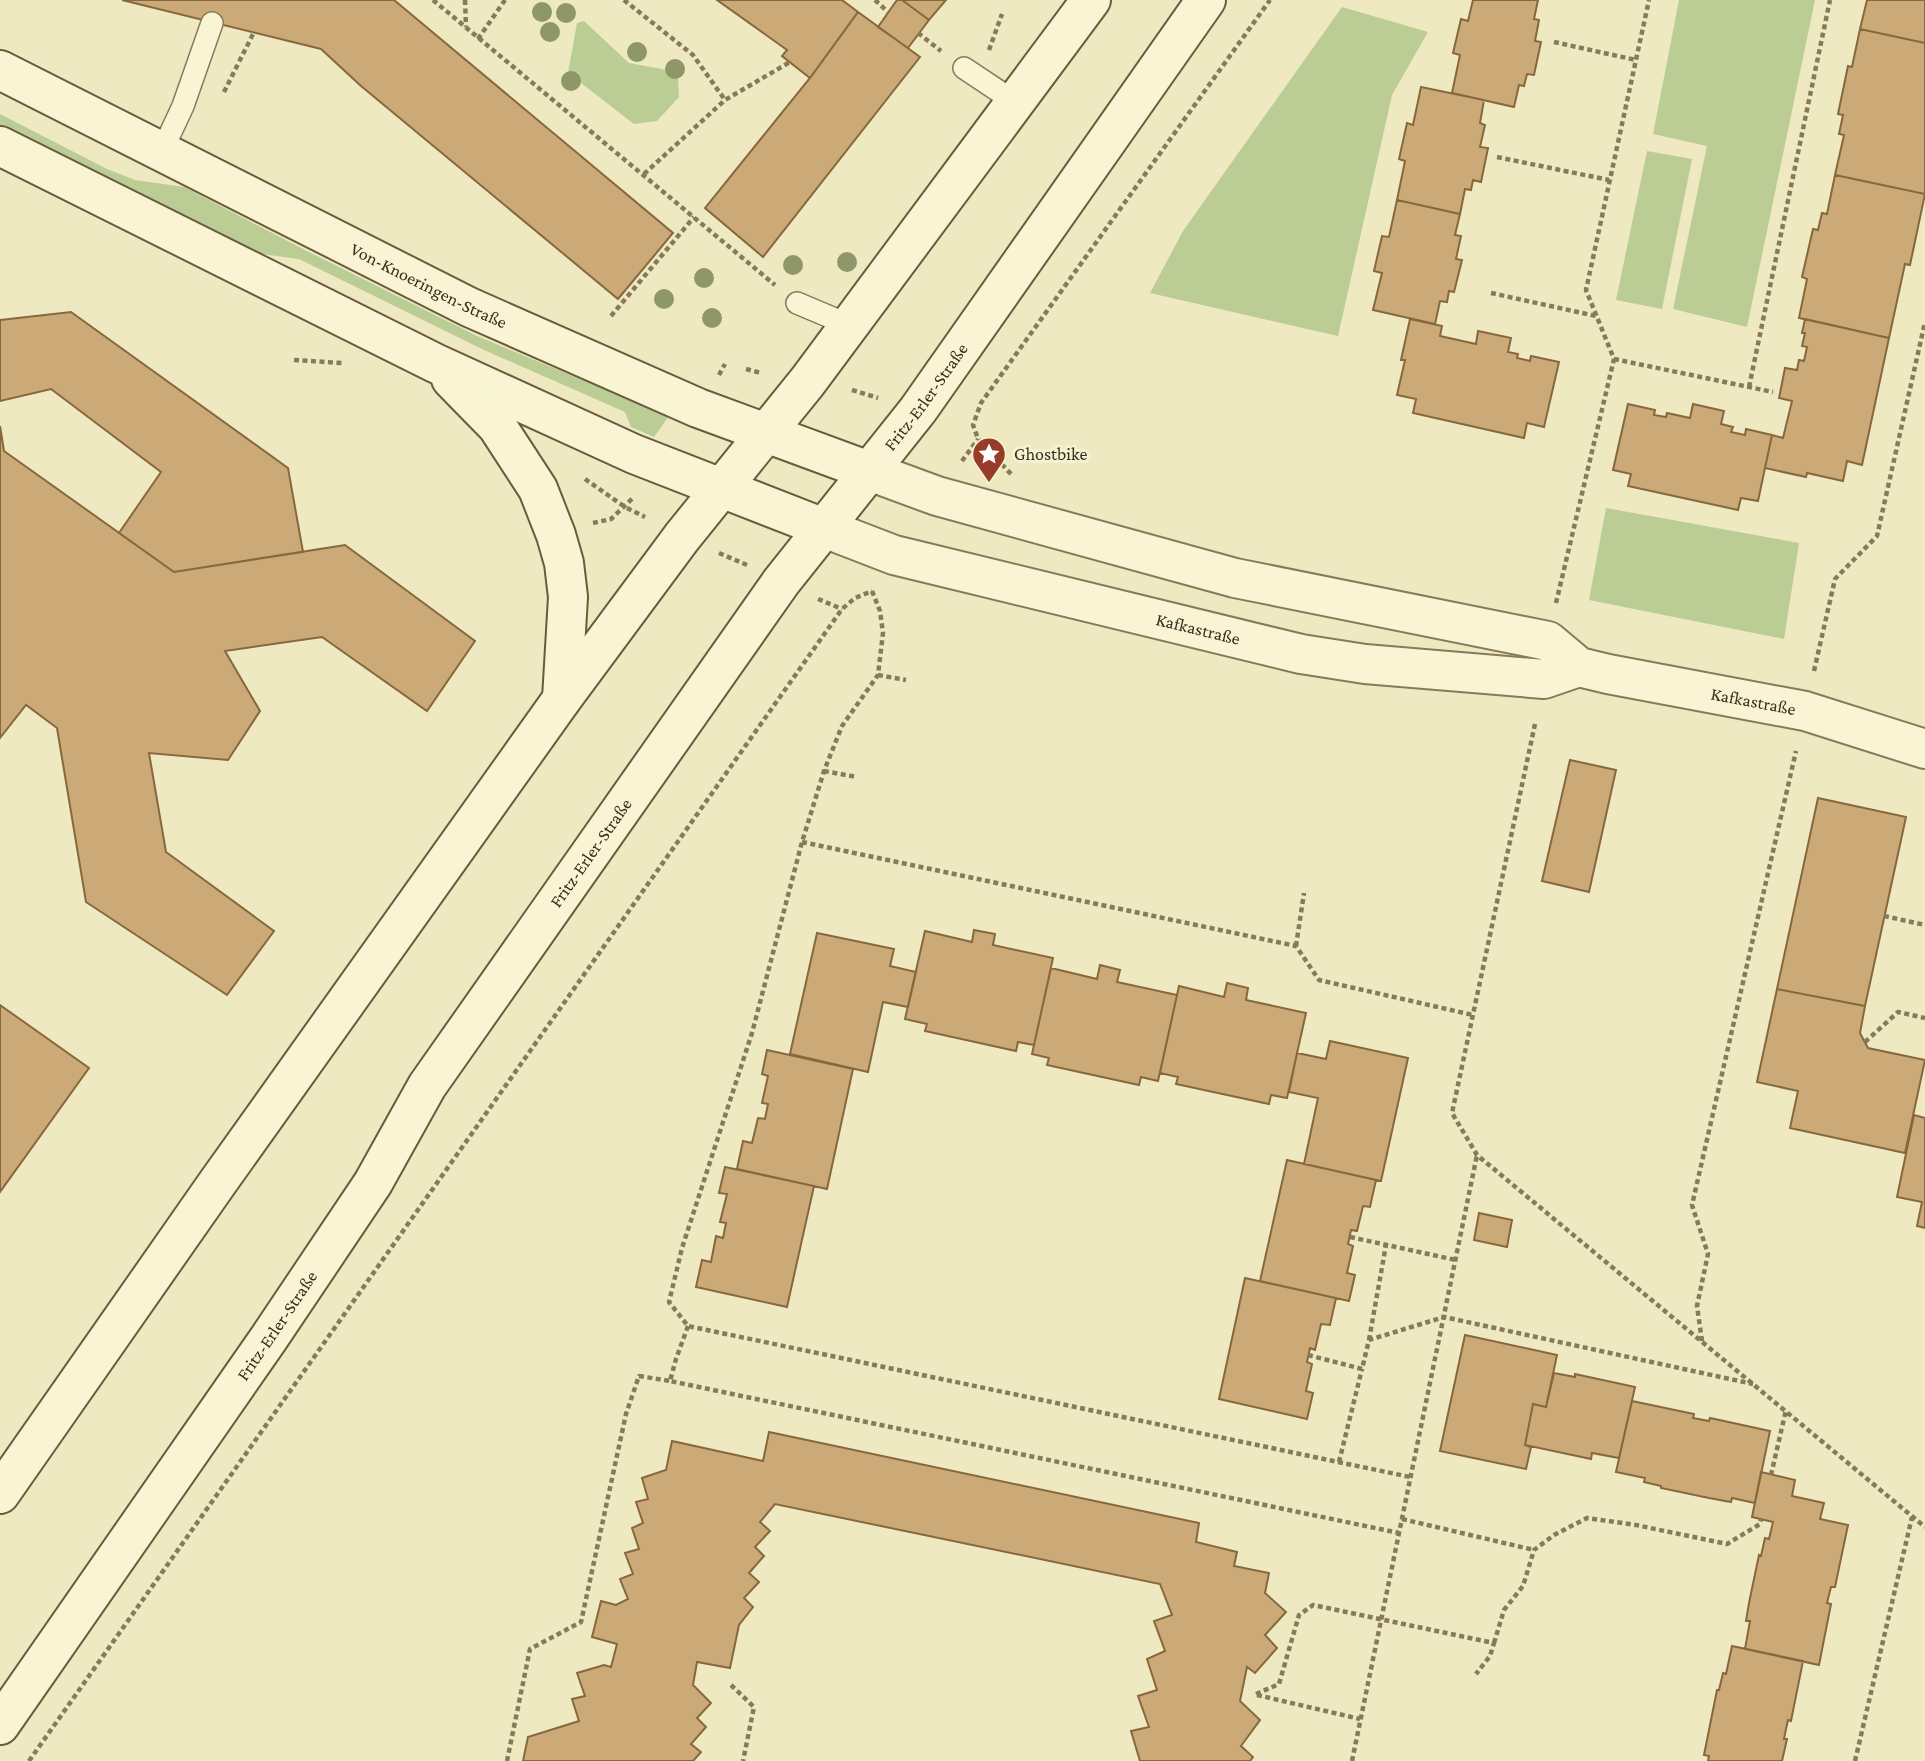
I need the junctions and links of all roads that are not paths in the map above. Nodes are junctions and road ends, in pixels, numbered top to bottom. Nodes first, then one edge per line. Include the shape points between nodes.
1 (1091, 0) edge
2 (1206, 0) edge
3 (212, 23) dead end
4 (964, 68) dead end
5 (0, 70) edge
6 (1015, 102) junction
7 (0, 146) edge
8 (162, 151) junction
9 (797, 303) road end
10 (849, 325) junction
11 (435, 363) junction
12 (764, 435) junction
13 (869, 471) junction
14 (721, 488) junction
15 (824, 528) junction
16 (1579, 667) junction
17 (562, 699) junction
18 (1925, 749) edge
19 (0, 1494) edge
20 (0, 1725) edge

1 - 6 main road
2 - 13 main road, Fritz-Erler-Straße via 918,410
3 - 8 lane
4 - 6 lane
5 - 8 main road, Von-Knoeringen-Straße
6 - 10 main road
7 - 11 main road
8 - 12 main road, Von-Knoeringen-Straße via 469,307
9 - 10 lane
10 - 12 main road
11 - 14 main road via 634,454
11 - 17 main road via 497,426 538,489 556,535 568,597
12 - 13 main road, Von-Knoeringen-Straße
12 - 14 main road
13 - 15 main road, Fritz-Erler-Straße
13 - 16 main road, Kafkastraße via 937,496 1235,578 1548,641
14 - 15 main road
14 - 17 main road
15 - 16 main road, Kafkastraße via 894,555 1301,654 1364,664 1544,679
15 - 20 main road, Fritz-Erler-Straße via 781,582 427,1086 373,1183
16 - 18 main road, Kafkastraße via 1805,711
17 - 19 main road

